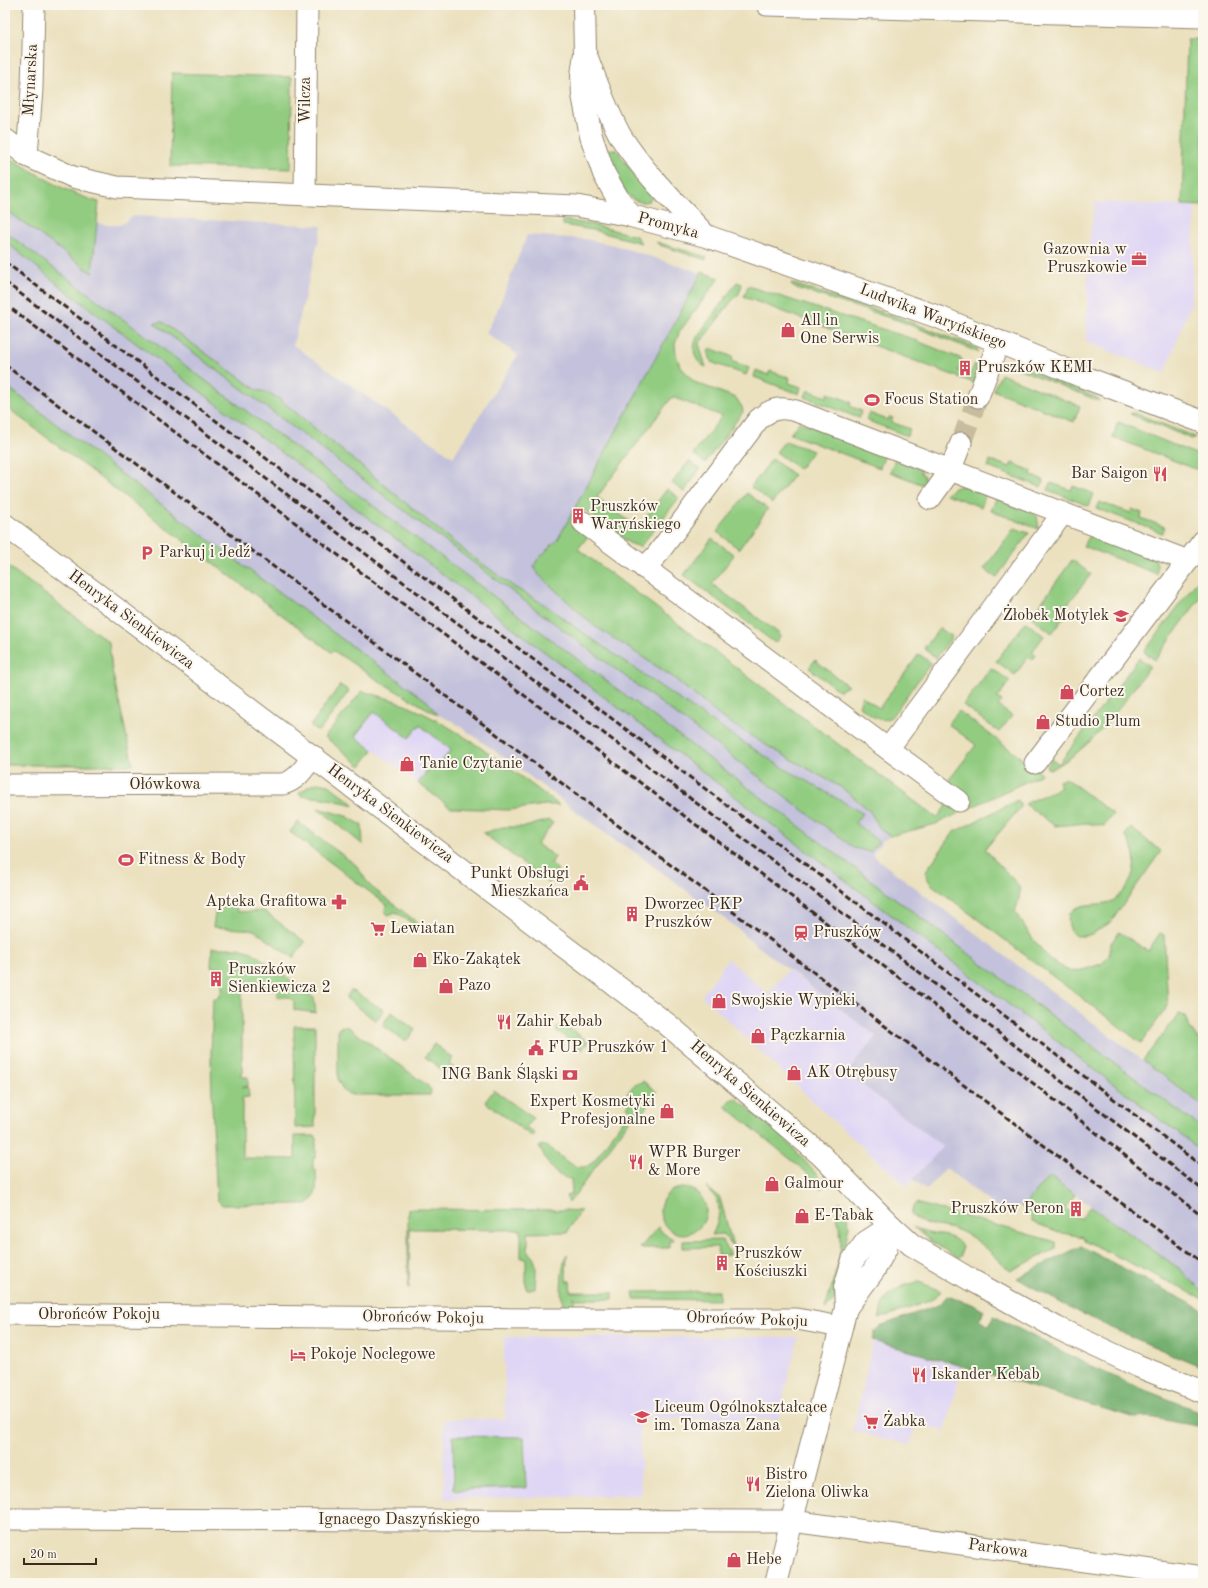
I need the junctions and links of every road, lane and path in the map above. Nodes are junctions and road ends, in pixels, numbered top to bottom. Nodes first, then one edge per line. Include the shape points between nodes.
1 (34, 5) edge
2 (307, 5) edge
3 (584, 5) edge
4 (767, 5) edge
5 (1203, 18) edge
6 (585, 53) junction
7 (5, 139) edge
8 (28, 156) junction
9 (305, 195) junction
10 (631, 216) junction
11 (706, 236) junction
12 (999, 341) junction
13 (978, 397) tunnel mouth
14 (1203, 422) edge
15 (962, 443) tunnel mouth
16 (950, 471) junction
17 (930, 499) dead end
18 (1063, 513) junction
19 (583, 522) dead end
20 (5, 525) edge
21 (1203, 541) edge
22 (1188, 561) junction
23 (644, 568) junction
24 (888, 749) junction
25 (313, 756) junction
26 (1035, 764) dead end
27 (5, 785) edge
28 (959, 801) dead end
29 (891, 1226) junction
30 (5, 1314) edge
31 (844, 1318) junction
32 (1203, 1392) edge
33 (5, 1519) edge
34 (792, 1521) junction
35 (1203, 1577) edge
36 (776, 1583) edge

1 - 8 street, Młynarska
2 - 9 street, Wilcza
3 - 6 street, Promyka
4 - 5 street
6 - 10 street, Promyka via 583,95 591,136 604,174
6 - 11 street, Promyka via 621,137 641,164
7 - 8 street
8 - 9 street via 73,176 117,186
9 - 10 street via 577,206
10 - 11 street, Promyka
11 - 12 street, Ludwika Waryńskiego via 941,318
12 - 13 street
12 - 14 street, Ludwika Waryńskiego via 1091,380
15 - 16 street
16 - 17 street
16 - 18 street
16 - 23 street via 796,411 784,408 770,410 758,420 656,556
18 - 22 street
18 - 24 street
19 - 23 street
20 - 25 street, Henryka Sienkiewicza
21 - 22 street
22 - 26 street
23 - 24 street
24 - 28 street
25 - 27 street, Ołówkowa via 297,778 283,784
25 - 29 street, Henryka Sienkiewicza via 673,1028 820,1154
29 - 31 street via 866,1242 853,1260 845,1287
29 - 32 street, Henryka Sienkiewicza via 912,1245 1057,1328 1138,1366
30 - 31 street, Obrońców Pokoju via 543,1319
31 - 34 street
33 - 34 street, Ignacego Daszyńskiego
34 - 35 street, Parkowa
34 - 36 street

